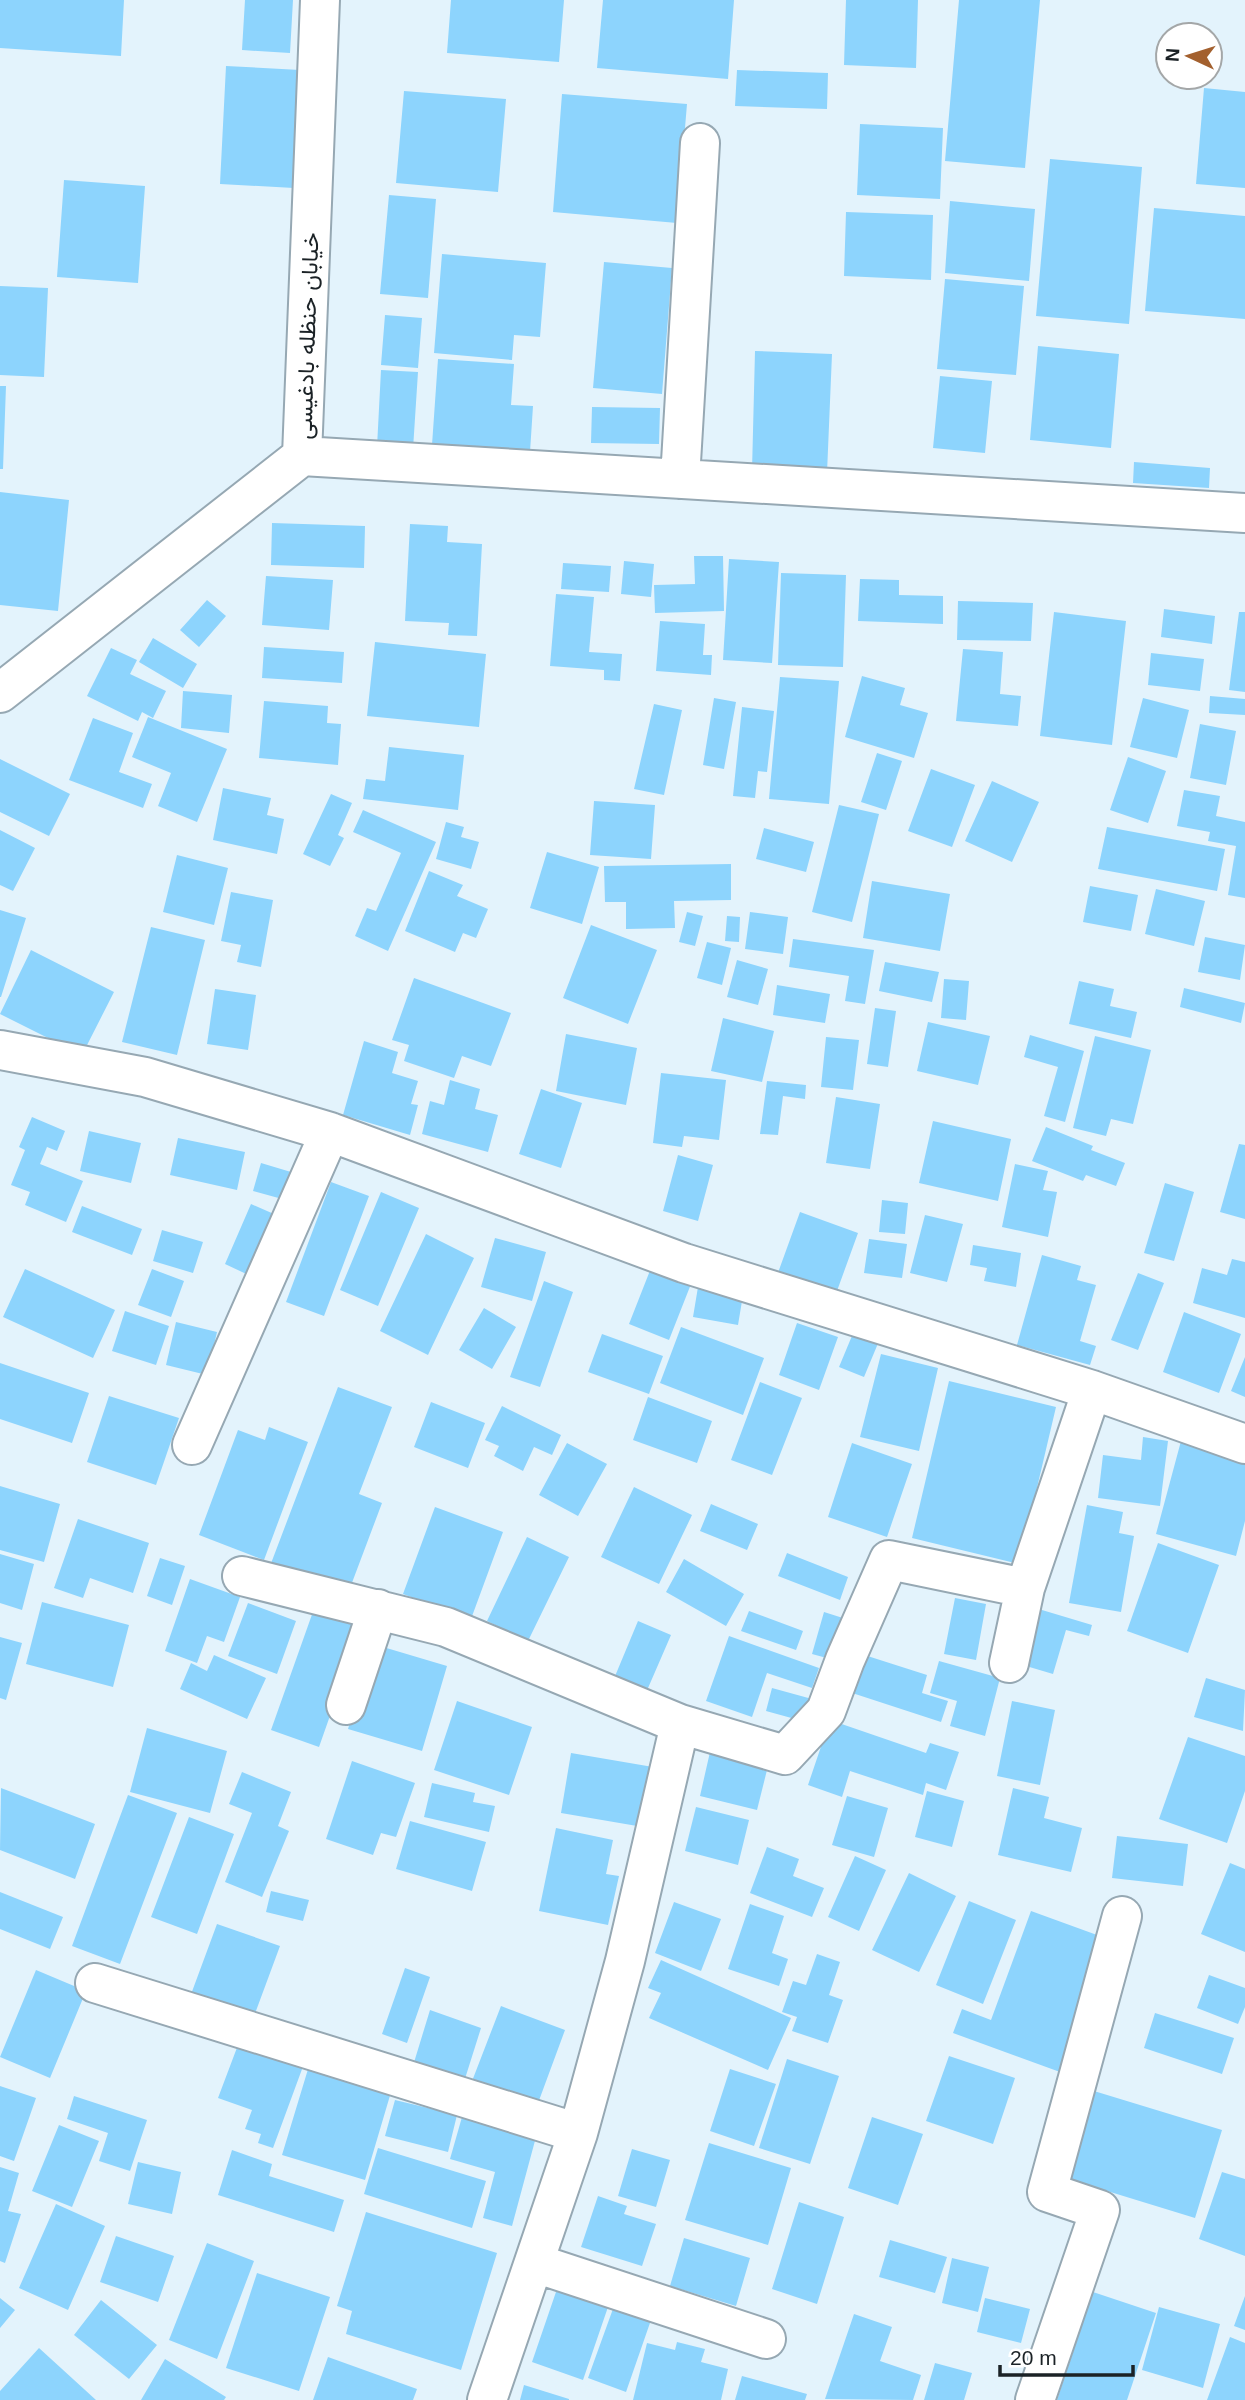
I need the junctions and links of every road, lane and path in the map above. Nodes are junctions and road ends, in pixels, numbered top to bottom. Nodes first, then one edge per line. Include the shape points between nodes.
1 (320, 0) edge
2 (700, 143) dead end
3 (302, 456) junction
4 (680, 478) junction
5 (1245, 513) edge
6 (0, 693) edge
7 (0, 1052) edge
8 (330, 1132) junction
9 (1092, 1390) junction
10 (1245, 1444) edge
11 (192, 1445) dead end
12 (242, 1576) dead end
13 (1025, 1588) junction
14 (378, 1609) junction
15 (1009, 1663) dead end
16 (346, 1705) dead end
17 (680, 1724) junction
18 (1122, 1916) dead end
19 (95, 1983) dead end
20 (578, 2133) junction
21 (535, 2263) junction
22 (766, 2339) dead end
23 (487, 2400) edge
24 (1035, 2400) edge

1 - 3 street, خیابان حنظله بادغیسی
2 - 4 street
3 - 4 street
3 - 6 street, خیابان حنظله بادغیسی
4 - 5 street
7 - 8 street via 145,1077
8 - 9 street via 684,1263
8 - 11 street
9 - 10 street
9 - 13 street
12 - 14 street
13 - 15 street
13 - 17 street via 889,1560 826,1711 785,1755
14 - 16 street
14 - 17 street via 446,1627
17 - 20 street via 625,1961
18 - 24 street via 1047,2192 1100,2210
19 - 20 street
20 - 21 street
21 - 22 street
21 - 23 street

